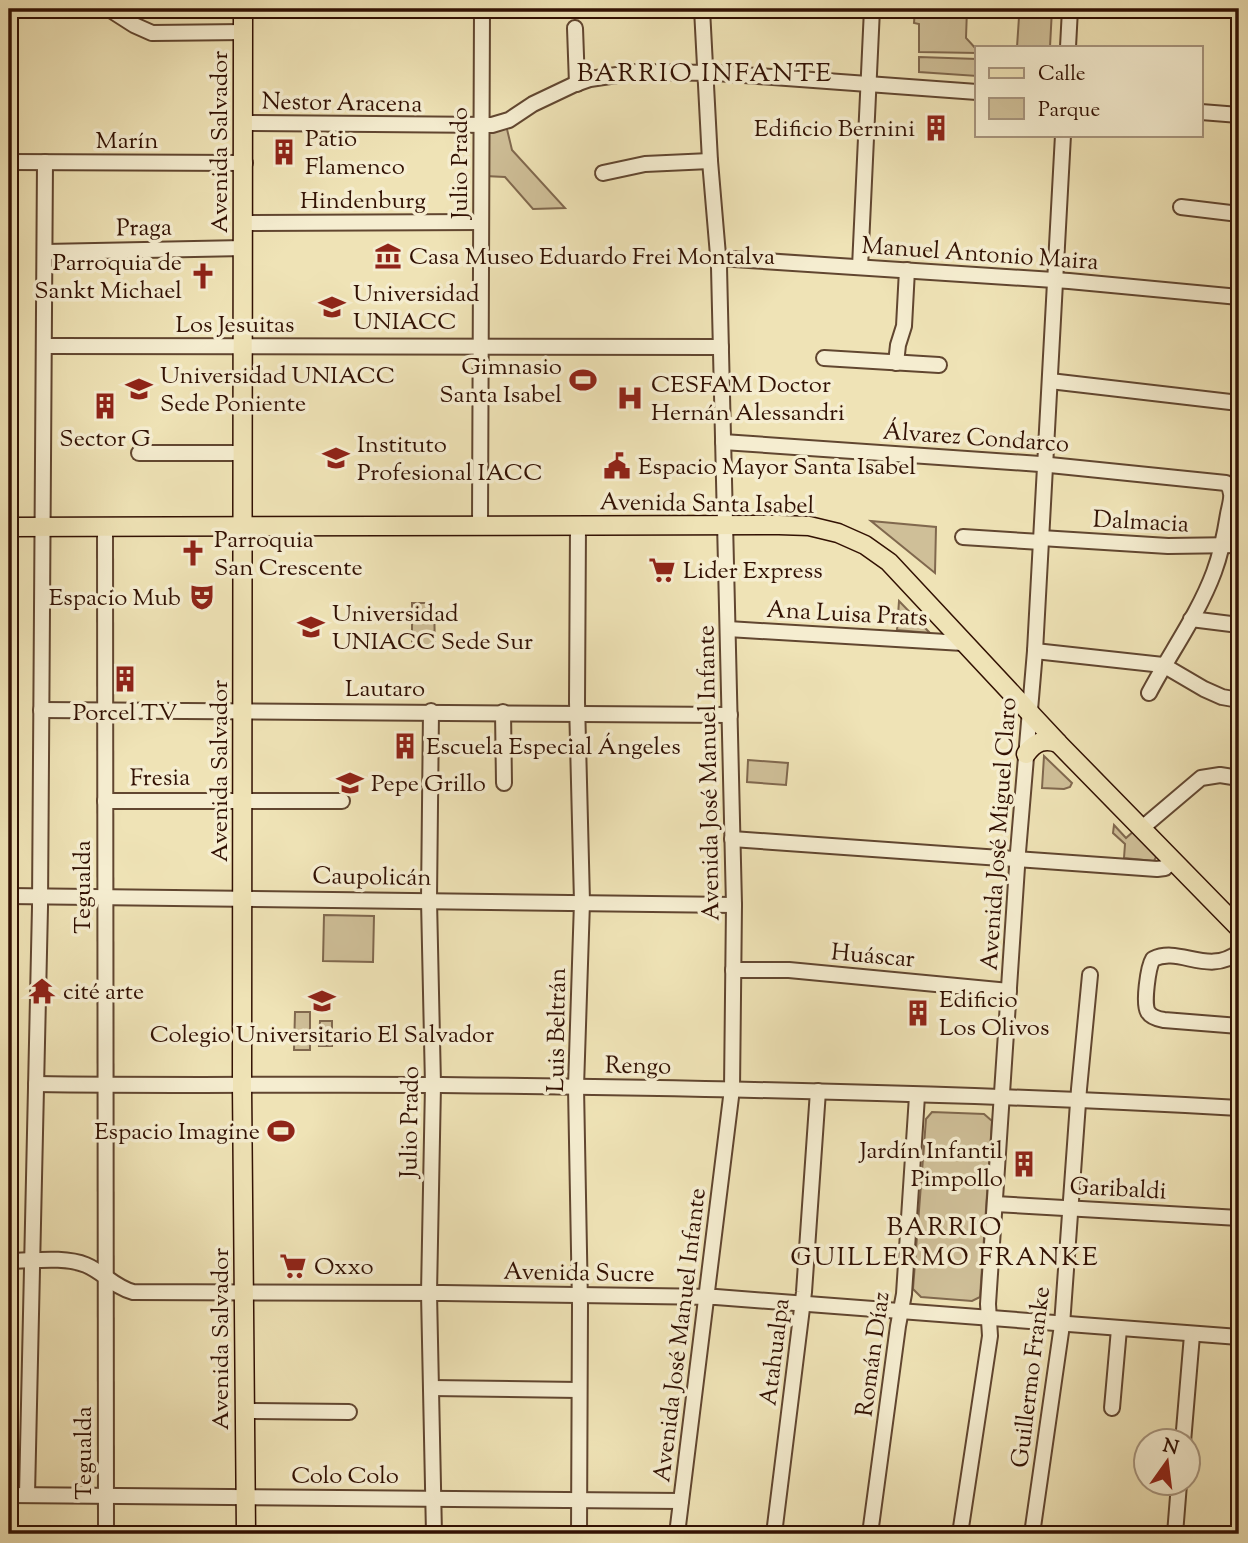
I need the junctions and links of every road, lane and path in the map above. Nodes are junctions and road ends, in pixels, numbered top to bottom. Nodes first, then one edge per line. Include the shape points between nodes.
1 (243, 9) edge
2 (482, 9) edge
3 (702, 9) edge
4 (872, 9) edge
5 (1070, 9) edge
6 (112, 10) edge
7 (575, 29) dead end
8 (244, 32) junction
9 (1068, 46) edge
10 (704, 72) junction
11 (577, 83) junction
12 (868, 85) junction
13 (975, 92) edge
14 (1202, 112) edge
15 (1239, 115) edge
16 (244, 123) junction
17 (482, 126) junction
18 (1063, 136) edge
19 (710, 161) junction
20 (9, 162) edge
21 (45, 162) junction
22 (245, 163) junction
23 (603, 173) dead end
24 (1181, 207) dead end
25 (1239, 214) edge
26 (481, 222) junction
27 (244, 223) junction
28 (244, 248) junction
29 (45, 252) junction
30 (718, 258) junction
31 (860, 267) junction
32 (907, 270) junction
33 (1055, 280) junction
34 (1239, 297) edge
35 (44, 346) junction
36 (244, 346) junction
37 (481, 347) junction
38 (721, 347) junction
39 (824, 358) dead end
40 (896, 363) junction
41 (939, 365) dead end
42 (1050, 381) junction
43 (1239, 403) edge
44 (723, 442) junction
45 (139, 453) dead end
46 (244, 453) junction
47 (1045, 465) junction
48 (726, 525) junction
49 (578, 526) junction
50 (9, 527) edge
51 (42, 527) junction
52 (105, 527) junction
53 (244, 527) junction
54 (480, 527) junction
55 (962, 537) dead end
56 (1041, 540) junction
57 (1222, 545) junction
58 (1239, 545) edge
59 (1191, 619) junction
60 (1239, 625) edge
61 (728, 629) junction
62 (963, 643) junction
63 (1035, 650) junction
64 (1163, 665) junction
65 (1149, 693) dead end
66 (1239, 700) edge
67 (41, 710) junction
68 (105, 710) junction
69 (244, 710) junction
70 (431, 711) junction
71 (1029, 711) junction
72 (503, 712) junction
73 (577, 712) junction
74 (730, 715) junction
75 (1058, 743) junction
76 (1026, 754) junction
77 (1239, 778) edge
78 (504, 783) dead end
79 (244, 800) junction
80 (342, 800) dead end
81 (105, 801) junction
82 (1142, 828) junction
83 (733, 839) junction
84 (1018, 858) junction
85 (1171, 860) junction
86 (9, 896) edge
87 (40, 896) junction
88 (105, 896) junction
89 (244, 897) junction
90 (429, 900) junction
91 (582, 902) junction
92 (734, 905) junction
93 (1239, 928) edge
94 (1239, 952) edge
95 (733, 970) junction
96 (1090, 975) dead end
97 (1009, 991) junction
98 (1239, 1026) edge
99 (36, 1084) junction
100 (105, 1084) junction
101 (433, 1085) junction
102 (242, 1086) junction
103 (576, 1087) junction
104 (732, 1089) junction
105 (817, 1091) junction
106 (917, 1096) junction
107 (1001, 1096) junction
108 (1078, 1098) junction
109 (1239, 1108) edge
110 (995, 1203) junction
111 (1070, 1208) junction
112 (1239, 1217) edge
113 (105, 1246) junction
114 (9, 1261) edge
115 (32, 1261) junction
116 (76, 1262) junction
117 (105, 1278) junction
118 (245, 1293) junction
119 (429, 1293) junction
120 (579, 1296) junction
121 (707, 1297) junction
122 (803, 1304) junction
123 (901, 1311) junction
124 (989, 1319) junction
125 (1062, 1325) junction
126 (1119, 1329) junction
127 (1192, 1335) junction
128 (1239, 1337) edge
129 (431, 1388) junction
130 (579, 1390) junction
131 (1112, 1408) dead end
132 (246, 1411) junction
133 (349, 1412) dead end
134 (1184, 1428) edge
135 (9, 1495) edge
136 (27, 1495) junction
137 (106, 1497) junction
138 (246, 1497) junction
139 (1178, 1498) edge
140 (434, 1499) junction
141 (579, 1500) junction
142 (681, 1501) junction
143 (106, 1534) edge
144 (246, 1534) edge
145 (434, 1534) edge
146 (579, 1534) edge
147 (677, 1534) edge
148 (774, 1534) edge
149 (870, 1534) edge
150 (960, 1534) edge
151 (1032, 1534) edge
152 (1175, 1534) edge

1 - 8 main road, Avenida Salvador
2 - 17 street, Julio Prado
3 - 10 street, Avenida José Manuel Infante
4 - 12 street
5 - 9 street
6 - 8 street via 152,33
7 - 11 street
8 - 16 main road, Avenida Salvador
10 - 11 street, Nestor Aracena via 637,72
10 - 12 street, Nestor Aracena
10 - 19 street, Avenida José Manuel Infante
11 - 17 street, Nestor Aracena via 505,122
12 - 13 street, Nestor Aracena
12 - 31 street
14 - 15 street
16 - 17 street, Nestor Aracena
16 - 22 main road, Avenida Salvador
17 - 26 street, Julio Prado
18 - 33 street, Avenida José Miguel Claro
19 - 23 street via 645,164
19 - 30 street, Avenida José Manuel Infante
20 - 21 street, Marín
21 - 22 street, Marín
21 - 29 street
22 - 27 main road, Avenida Salvador
24 - 25 street
26 - 27 street, Hindenburg
26 - 37 street, Julio Prado
27 - 28 main road, Avenida Salvador
28 - 29 street, Praga
28 - 36 main road, Avenida Salvador
29 - 35 street
30 - 31 street, Manuel Antonio Maira
30 - 38 street, Avenida José Manuel Infante
31 - 32 street, Manuel Antonio Maira
32 - 33 street, Manuel Antonio Maira
32 - 40 street via 904,326
33 - 34 street, Manuel Antonio Maira
33 - 42 street, Avenida José Miguel Claro
35 - 36 street, Los Jesuitas
35 - 51 street
36 - 37 street, Los Jesuitas
36 - 46 main road, Avenida Salvador
37 - 38 street, Los Jesuitas
37 - 54 street, Julio Prado
38 - 44 street, Avenida José Manuel Infante
39 - 40 street
40 - 41 street
42 - 43 street
42 - 47 street, Avenida José Miguel Claro
44 - 47 street, Álvarez Condarco
44 - 48 street, Avenida José Manuel Infante
45 - 46 street
46 - 53 main road, Avenida Salvador
47 - 56 street, Avenida José Miguel Claro
47 - 57 street, Álvarez Condarco via 1226,483 1231,496
48 - 49 main road, Avenida Santa Isabel
48 - 61 street, Avenida José Manuel Infante
48 - 62 main road, Avenida Santa Isabel via 809,526 865,545 901,572
49 - 54 main road, Avenida Santa Isabel
49 - 73 street, Luis Beltrán
50 - 51 main road, Avenida Santa Isabel
51 - 52 main road, Avenida Santa Isabel
51 - 67 street
52 - 53 main road, Avenida Santa Isabel
52 - 68 street, Tegualda
53 - 54 main road, Avenida Santa Isabel
53 - 69 main road, Avenida Salvador
55 - 56 street, Dalmacia
56 - 57 street, Dalmacia
56 - 63 street, Avenida José Miguel Claro
57 - 58 street, Dalmacia
57 - 59 street
59 - 60 street
59 - 64 street
61 - 62 street, Ana Luisa Prats
61 - 74 street, Avenida José Manuel Infante
62 - 71 main road, Avenida Santa Isabel
63 - 64 street
63 - 71 street, Avenida José Miguel Claro
64 - 65 street
64 - 66 street via 1204,689
67 - 68 street, Lautaro
67 - 87 street
68 - 69 street, Lautaro
68 - 81 street, Tegualda
69 - 70 street, Lautaro
69 - 79 main road, Avenida Salvador
70 - 72 street, Lautaro
70 - 90 street, Julio Prado
71 - 75 main road, Avenida Santa Isabel
71 - 76 street, Avenida José Miguel Claro
72 - 73 street, Lautaro
72 - 78 street
73 - 74 street, Lautaro
73 - 91 street, Luis Beltrán
74 - 83 street, Avenida José Manuel Infante
75 - 76 main road via 1040,741
75 - 82 main road, Avenida Santa Isabel
76 - 84 street, Avenida José Miguel Claro
77 - 82 street via 1201,778
79 - 80 street, Fresia
79 - 81 street, Fresia
79 - 89 main road, Avenida Salvador
81 - 88 street, Tegualda
82 - 85 main road, Avenida Santa Isabel
83 - 84 street
83 - 92 street, Avenida José Manuel Infante
84 - 85 street via 1157,869
84 - 97 street, Avenida José Miguel Claro
85 - 93 main road, Avenida Santa Isabel
86 - 87 street, Caupolicán
87 - 88 street, Caupolicán
87 - 99 street
88 - 89 street, Caupolicán
88 - 100 street, Tegualda
89 - 90 street, Caupolicán
89 - 102 main road, Avenida Salvador
90 - 91 street, Caupolicán
90 - 101 street, Julio Prado
91 - 92 street, Caupolicán
91 - 103 street, Luis Beltrán
92 - 95 street, Avenida José Manuel Infante
94 - 98 street via 1215,963 1165,956 1153,959 1147,1007 1152,1016 1164,1020
95 - 97 street, Huáscar via 789,970
95 - 104 street, Avenida José Manuel Infante
96 - 108 street, Guillermo Franke
97 - 107 street, Avenida José Miguel Claro
99 - 100 street, Rengo
99 - 115 street
100 - 102 street, Rengo
100 - 113 street, Tegualda
101 - 102 street, Rengo
101 - 103 street, Rengo
101 - 119 street, Julio Prado
102 - 118 main road, Avenida Salvador
103 - 104 street, Rengo
103 - 120 street, Luis Beltrán
104 - 105 street, Rengo
104 - 121 street, Avenida José Manuel Infante
105 - 106 street, Rengo
105 - 122 street, Atahualpa
106 - 107 street, Rengo
106 - 123 street, Román Díaz
107 - 108 street, Rengo
107 - 110 street, Avenida José Miguel Claro
108 - 109 street, Rengo
108 - 111 street, Guillermo Franke
110 - 111 street, Garibaldi
110 - 124 street, Avenida José Miguel Claro
111 - 112 street, Garibaldi
111 - 125 street, Guillermo Franke
113 - 116 street via 92,1258
113 - 117 street, Tegualda
114 - 115 street, Avenida Sucre
115 - 116 street, Avenida Sucre
115 - 136 street
116 - 117 street, Avenida Sucre
117 - 118 street, Avenida Sucre via 133,1292
117 - 137 street, Tegualda
118 - 119 street, Avenida Sucre
118 - 132 main road, Avenida Salvador
119 - 120 street, Avenida Sucre
119 - 129 street, Julio Prado
120 - 121 street, Avenida Sucre
120 - 130 street, Luis Beltrán
121 - 122 street, Avenida Sucre
121 - 142 street, Avenida José Manuel Infante
122 - 123 street, Avenida Sucre
122 - 148 street, Atahualpa
123 - 124 street, Avenida Sucre
123 - 149 street, Román Díaz
124 - 125 street, Avenida Sucre
124 - 150 street, Avenida José Miguel Claro
125 - 126 street, Avenida Sucre
125 - 151 street, Guillermo Franke
126 - 127 street, Avenida Sucre
126 - 131 street
127 - 128 street, Avenida Sucre
127 - 134 street
129 - 130 street
129 - 140 street, Julio Prado
130 - 141 street, Luis Beltrán
132 - 133 street
132 - 138 main road, Avenida Salvador
135 - 136 street, Colo Colo
136 - 137 street, Colo Colo
137 - 138 street, Colo Colo
137 - 143 street, Tegualda
138 - 140 street, Colo Colo
138 - 144 main road, Avenida Salvador
139 - 152 street
140 - 141 street, Colo Colo
140 - 145 street, Julio Prado
141 - 142 street, Colo Colo
141 - 146 street, Luis Beltrán
142 - 147 street, Avenida José Manuel Infante

